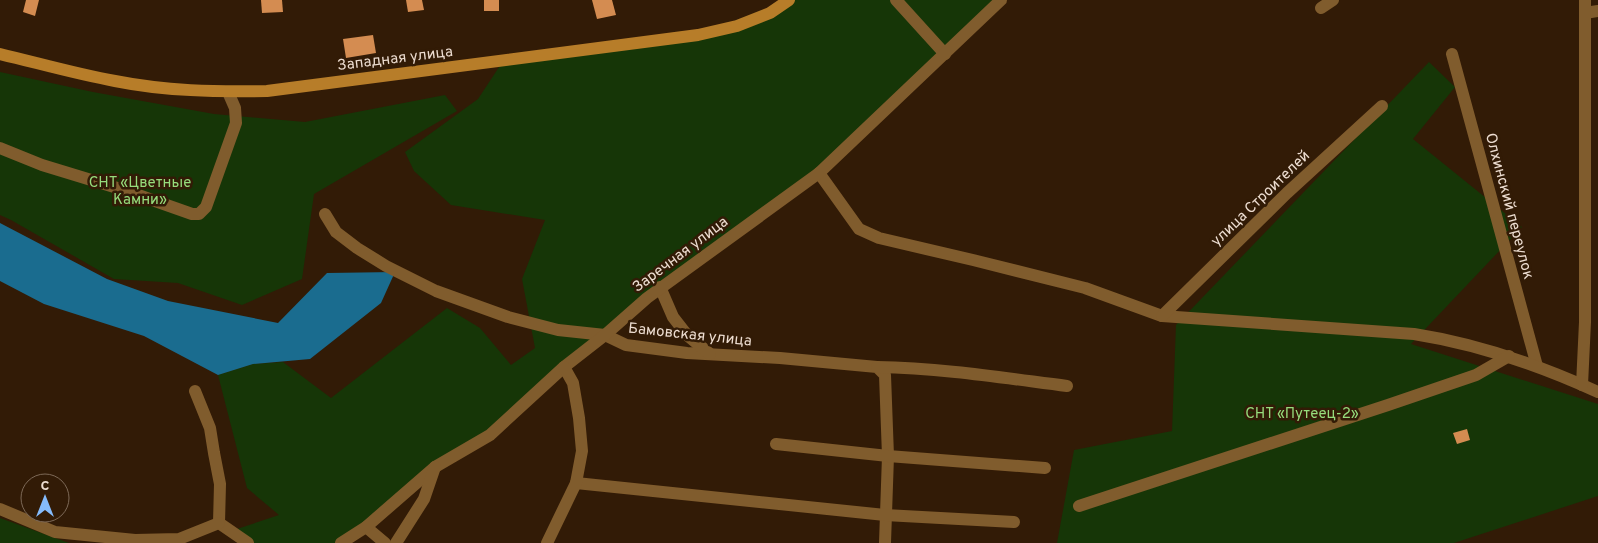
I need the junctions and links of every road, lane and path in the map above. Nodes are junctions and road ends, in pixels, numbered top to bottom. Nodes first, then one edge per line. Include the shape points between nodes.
1 (789, 0) edge
2 (896, 0) edge
3 (1000, 0) edge
4 (1333, 0) edge
5 (1321, 8) dead end
6 (1589, 8) edge
7 (0, 54) edge
8 (945, 54) junction
9 (1452, 54) dead end
10 (228, 92) junction
11 (1382, 106) dead end
12 (0, 148) edge
13 (819, 173) junction
14 (325, 214) dead end
15 (660, 288) junction
16 (1162, 316) junction
17 (605, 335) junction
18 (710, 354) junction
19 (1509, 356) junction
20 (1537, 366) junction
21 (564, 367) junction
22 (877, 367) junction
23 (1582, 385) junction
24 (1067, 386) dead end
25 (195, 391) dead end
26 (1598, 392) edge
27 (776, 444) dead end
28 (888, 456) junction
29 (435, 467) junction
30 (1045, 468) dead end
31 (576, 483) junction
32 (1079, 506) dead end
33 (0, 509) edge
34 (885, 515) junction
35 (1014, 522) dead end
36 (219, 523) junction
37 (366, 527) junction
38 (248, 543) edge
39 (341, 543) edge
40 (386, 543) edge
41 (396, 543) edge
42 (547, 543) edge
43 (885, 543) edge

1 - 10 main road, Западная улица via 770,14 698,35 267,91
2 - 8 street
3 - 8 street, Заречная улица
4 - 5 street
6 - 23 street
7 - 10 main road, Западная улица via 115,81
8 - 13 street, Заречная улица
9 - 20 street, Олхинский переулок
10 - 12 street via 235,108 236,123 206,206 199,214 42,165
11 - 16 street, улица Строителей via 1287,193
13 - 15 street, Заречная улица
13 - 16 street via 859,229 879,238 1085,288
14 - 17 street, Бамовская улица via 336,232 357,248 436,291 558,330
15 - 17 street, Заречная улица
15 - 18 street via 687,335
16 - 19 street via 1414,334
17 - 18 street, Бамовская улица via 626,345
17 - 21 street, Заречная улица
18 - 22 street, Бамовская улица
19 - 20 street
19 - 32 street via 1450,384
20 - 23 street
21 - 29 street, Заречная улица via 490,435
21 - 31 street via 573,383 580,418 582,451
22 - 24 street, Бамовская улица via 965,372
22 - 28 street via 885,375
23 - 26 street
25 - 36 street via 210,428 220,484
27 - 28 street
28 - 30 street
28 - 34 street
29 - 37 street, Заречная улица
29 - 41 street via 424,499
31 - 34 street
31 - 42 street
33 - 36 street via 55,532 136,540 179,539
34 - 35 street
34 - 43 street
36 - 38 street
37 - 39 street, Заречная улица
37 - 40 street

